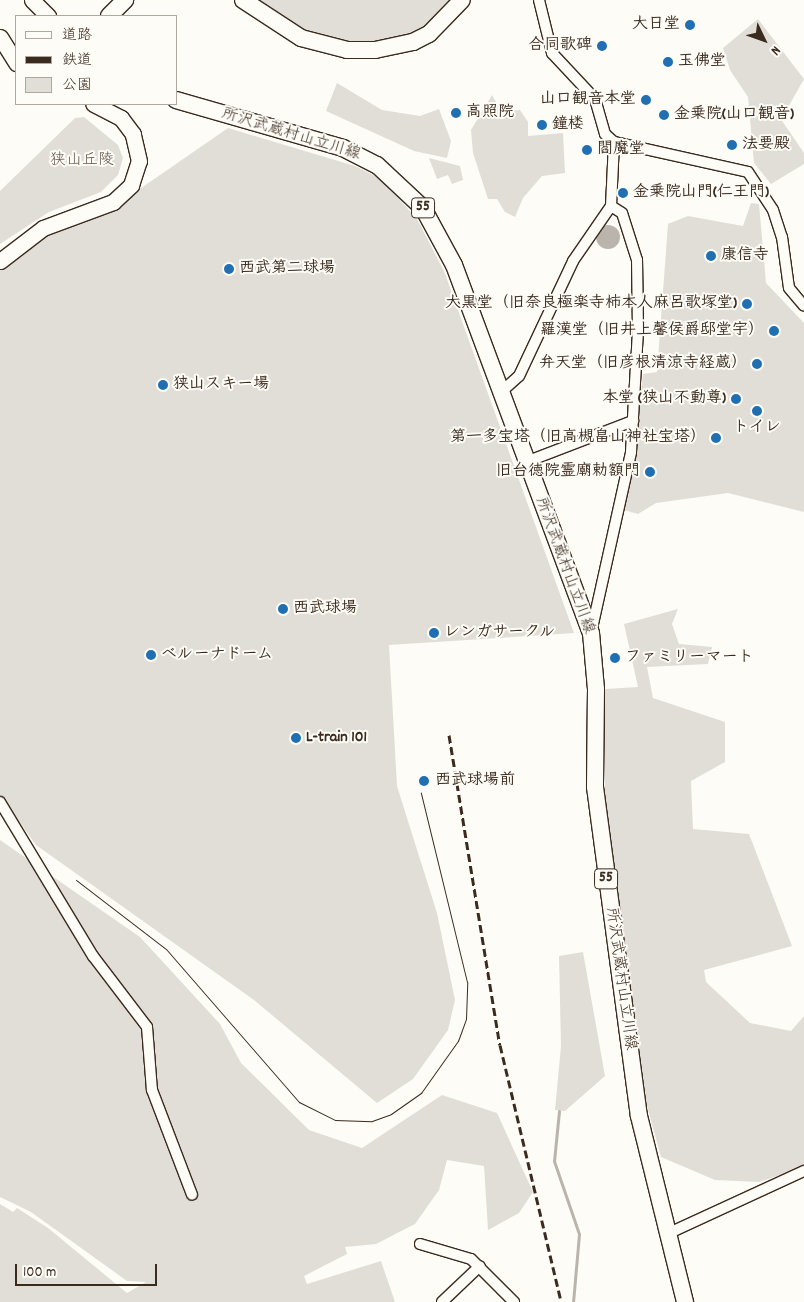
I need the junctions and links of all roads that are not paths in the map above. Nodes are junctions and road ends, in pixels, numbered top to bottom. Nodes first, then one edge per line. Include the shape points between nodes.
1 (32, 0) edge
2 (124, 0) edge
3 (244, 0) edge
4 (462, 0) edge
5 (539, 0) edge
6 (47, 15) edge
7 (109, 15) edge
8 (0, 37) edge
9 (15, 61) edge
10 (178, 101) edge
11 (95, 105) edge
12 (614, 142) junction
13 (611, 206) junction
14 (0, 261) edge
15 (804, 306) edge
16 (500, 393) junction
17 (633, 421) junction
18 (526, 462) junction
19 (591, 633) junction
20 (0, 802) edge
21 (804, 1171) edge
22 (192, 1195) dead end
23 (667, 1234) junction
24 (420, 1244) dead end
25 (480, 1266) junction
26 (442, 1302) edge
27 (514, 1302) edge
28 (686, 1302) edge

1 - 6 street
2 - 7 main road
3 - 4 main road via 309,42 339,50 375,50 429,34
5 - 12 street via 552,53 595,98 605,134
8 - 9 street
10 - 16 main road, 所沢武蔵村山立川線 / 55 via 342,148 391,175 423,208 444,244
11 - 14 street via 121,118 133,134 139,161 131,185 113,202 43,228
12 - 13 street
12 - 15 street via 748,172 773,210 782,237 788,288
13 - 16 street via 572,261 519,376
13 - 17 street via 622,213 639,273
16 - 18 main road, 所沢武蔵村山立川線 / 55
17 - 18 street
17 - 19 street via 631,452
18 - 19 main road, 所沢武蔵村山立川線 / 55
19 - 23 main road, 所沢武蔵村山立川線 / 55 via 596,689 595,787 603,857 639,1116
20 - 22 street via 93,956 147,1027 152,1090
21 - 23 street
23 - 28 main road, 所沢武蔵村山立川線 / 55
24 - 25 street via 456,1251
25 - 26 street
25 - 27 street

